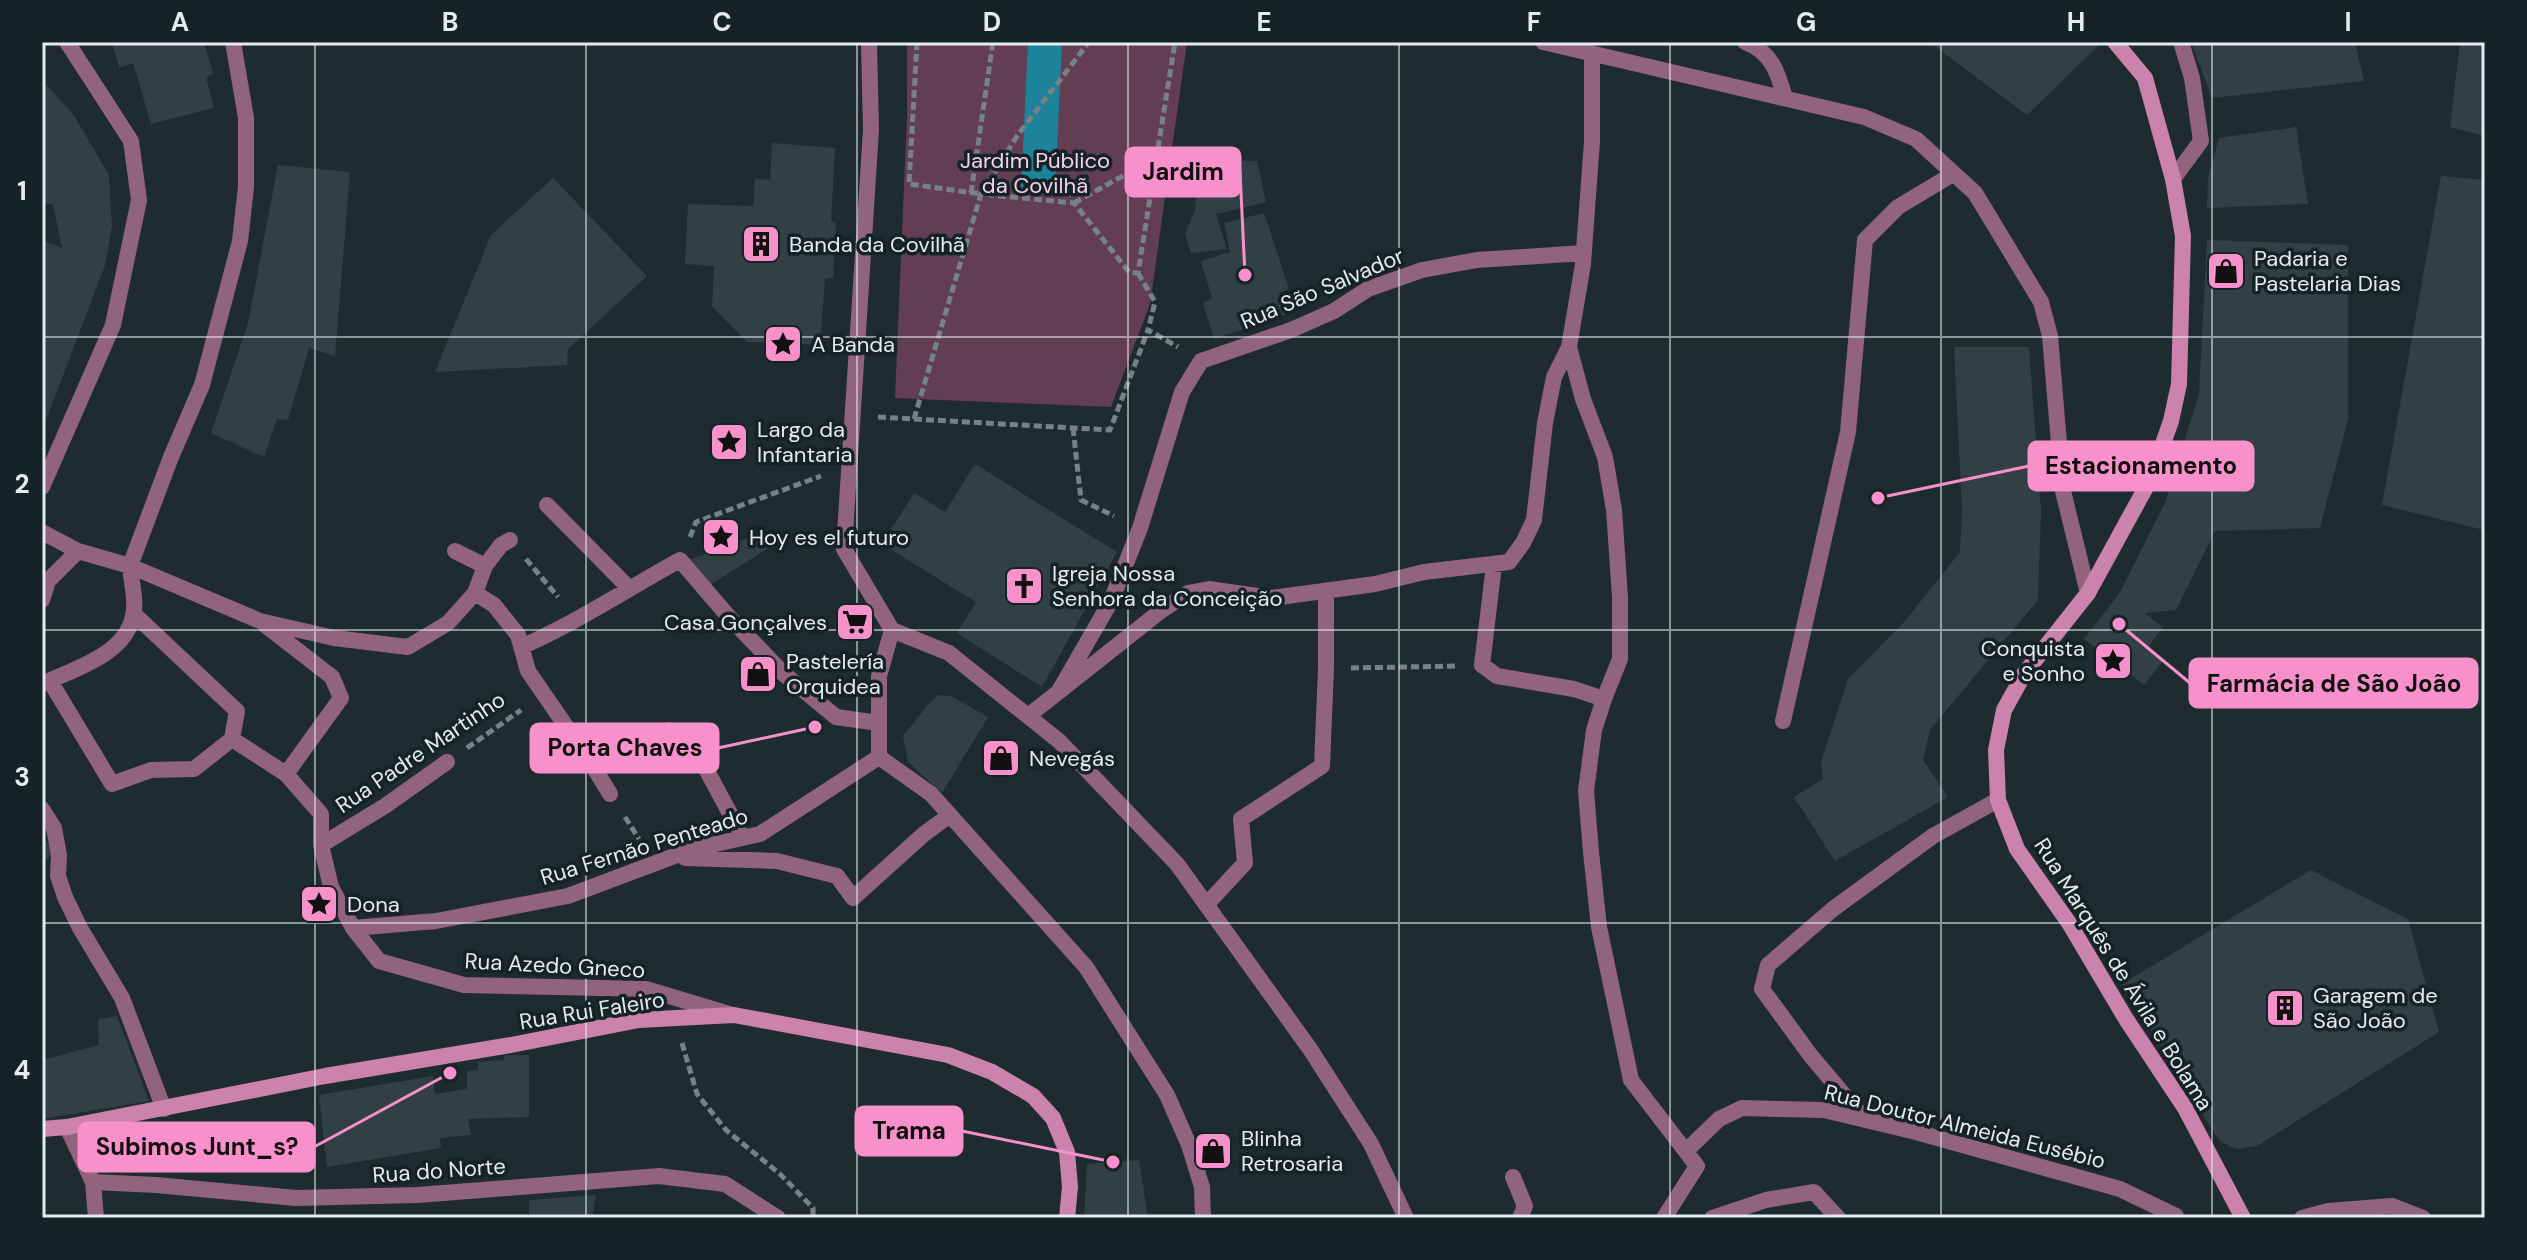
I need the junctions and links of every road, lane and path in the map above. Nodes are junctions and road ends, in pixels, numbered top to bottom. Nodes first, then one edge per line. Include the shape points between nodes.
1 (67, 42) edge
2 (233, 42) edge
3 (869, 42) edge
4 (917, 42) edge
5 (993, 42) edge
6 (1089, 42) edge
7 (1175, 42) edge
8 (1543, 42) edge
9 (1745, 42) edge
10 (2115, 42) edge
11 (2181, 42) edge
12 (1592, 53) junction
13 (1785, 98) junction
14 (1158, 157) junction
15 (1953, 174) junction
16 (2173, 179) junction
17 (971, 193) junction
18 (981, 194) junction
19 (1074, 203) junction
20 (1583, 253) junction
21 (1138, 273) junction
22 (1148, 330) junction
23 (1569, 347) junction
24 (1201, 361) junction
25 (1073, 428) junction
26 (850, 465) junction
27 (42, 487) edge
28 (547, 505) dead end
29 (1140, 529) junction
30 (42, 532) edge
31 (510, 540) joint
32 (78, 551) junction
33 (455, 551) dead end
34 (680, 560) junction
35 (1494, 565) junction
36 (130, 566) junction
37 (485, 566) junction
38 (629, 588) junction
39 (1326, 591) junction
40 (475, 593) junction
41 (2088, 593) junction
42 (42, 600) edge
43 (134, 614) junction
44 (577, 619) junction
45 (260, 621) junction
46 (892, 630) junction
47 (521, 647) junction
48 (1482, 665) junction
49 (1326, 669) junction
50 (46, 683) edge
51 (1059, 691) junction
52 (543, 694) junction
53 (1604, 699) junction
54 (1028, 716) junction
55 (1783, 721) dead end
56 (879, 723) junction
57 (669, 730) dead end
58 (232, 739) junction
59 (879, 757) junction
60 (447, 762) joint
61 (286, 774) junction
62 (610, 794) joint
63 (1998, 800) junction
64 (42, 809) edge
65 (950, 815) junction
66 (743, 838) junction
67 (321, 845) junction
68 (672, 857) junction
69 (654, 864) junction
70 (1206, 905) junction
71 (353, 928) junction
72 (734, 1015) junction
73 (674, 1018) junction
74 (164, 1109) junction
75 (1865, 1120) junction
76 (67, 1127) junction
77 (42, 1129) edge
78 (1686, 1151) junction
79 (1513, 1177) dead end
80 (93, 1182) junction
81 (2177, 1217) edge
82 (96, 1218) edge
83 (778, 1218) edge
84 (813, 1218) edge
85 (1067, 1218) edge
86 (1203, 1218) edge
87 (1406, 1218) edge
88 (1520, 1218) edge
89 (1664, 1218) edge
90 (1712, 1218) edge
91 (1838, 1218) edge
92 (2243, 1218) edge
93 (2302, 1218) edge
94 (2423, 1218) edge

1 - 27 street via 131,141 139,200 113,325
2 - 36 street via 246,118 240,241 202,385
3 - 26 street via 871,130
4 - 17 path via 909,184
5 - 17 path
6 - 18 path via 1017,136
7 - 14 path
8 - 12 street
9 - 13 street via 1761,48 1778,71
10 - 16 main road, Rua Marquês de Ávila e Bolama via 2145,78
11 - 16 street via 2201,141
12 - 13 street
12 - 20 street
13 - 15 street via 1864,117 1916,139
14 - 19 path
14 - 21 path
15 - 41 street via 1975,193 2041,302 2050,336 2063,491
15 - 55 street via 1898,207 1865,240 1848,432
16 - 41 main road, Rua Marquês de Ávila e Bolama via 2183,236 2179,384 2151,478
17 - 18 path
18 - 19 path
18 - 25 path via 914,419
19 - 21 path via 1129,272
20 - 23 street
20 - 24 street, Rua São Salvador via 1477,260 1422,270 1368,289 1291,330
21 - 22 path via 1155,302
22 - 24 path
22 - 25 path via 1110,430
23 - 35 street via 1554,377 1534,520 1509,562
23 - 53 street via 1605,457 1614,510 1620,659
24 - 29 street via 1182,392
25 - 29 path via 1081,500
26 - 34 path via 696,522
26 - 46 street via 844,549
28 - 38 street
29 - 51 street via 1111,601
30 - 32 street
31 - 37 street
31 - 44 path
32 - 36 street
32 - 42 street via 48,581
33 - 37 street
34 - 38 street
34 - 56 street via 784,674 836,717
35 - 39 street
35 - 48 street
36 - 43 street
36 - 45 street
37 - 40 street
38 - 44 street
39 - 49 street
39 - 51 street via 1272,598 1209,589 1188,593
40 - 45 street via 448,623 408,647
40 - 47 street via 494,605
41 - 63 main road, Rua Marquês de Ávila e Bolama via 2024,674 2004,710 1996,750
43 - 50 street via 126,636 99,658
43 - 58 street via 237,711
44 - 47 street
45 - 61 street via 332,677 341,698
46 - 54 street via 949,653
46 - 56 street via 879,676
47 - 52 street
48 - 49 path
48 - 53 street via 1497,676
49 - 70 street via 1322,766 1241,819 1245,863
50 - 58 street via 112,784 151,770 194,769
51 - 54 street
52 - 60 path, Rua Padre Martinho
52 - 62 street
53 - 78 street via 1586,791 1610,989 1631,1080
54 - 70 street via 1059,741 1177,864
56 - 59 street
57 - 66 street via 705,767
58 - 61 street, Rua Azedo Gneco
59 - 65 street via 931,794
59 - 66 street, Rua Fernão Penteado via 760,834
60 - 67 street, Rua Padre Martinho
61 - 67 street, Rua Azedo Gneco via 321,814
62 - 69 path
63 - 75 street via 1933,836 1833,909 1768,965 1762,989
63 - 92 main road, Rua Marquês de Ávila e Bolama via 2017,849 2185,1108
64 - 74 street via 54,828 65,897 122,998
65 - 68 street via 853,898 837,876 777,861
65 - 86 street via 1086,967 1167,1095 1202,1187
66 - 68 street, Rua Fernão Penteado
67 - 71 street, Rua Azedo Gneco via 331,887
68 - 69 street, Rua Fernão Penteado
69 - 71 street, Rua Fernão Penteado via 568,896 436,921
70 - 87 street via 1371,1144
71 - 72 street, Rua Azedo Gneco via 379,961 464,985 646,989
72 - 73 main road, Rua Rui Faleiro
72 - 85 main road, Rua Rui Faleiro via 948,1055 1033,1096 1053,1118 1067,1152
73 - 74 main road, Rua Rui Faleiro via 325,1076
73 - 84 path via 697,1094 726,1130 813,1208
74 - 76 main road, Rua Rui Faleiro
75 - 78 street, Rua Doutor Almeida Eusébio via 1824,1110 1742,1108 1719,1119
75 - 81 street, Rua Doutor Almeida Eusébio via 2120,1189
76 - 77 main road, Rua Rui Faleiro
76 - 80 street
78 - 89 street via 1697,1166
79 - 88 street via 1525,1206
80 - 82 street
80 - 83 street, Rua do Norte via 296,1198 418,1195 659,1176 725,1184
90 - 91 street via 1766,1200 1814,1192
93 - 94 street via 2392,1206

